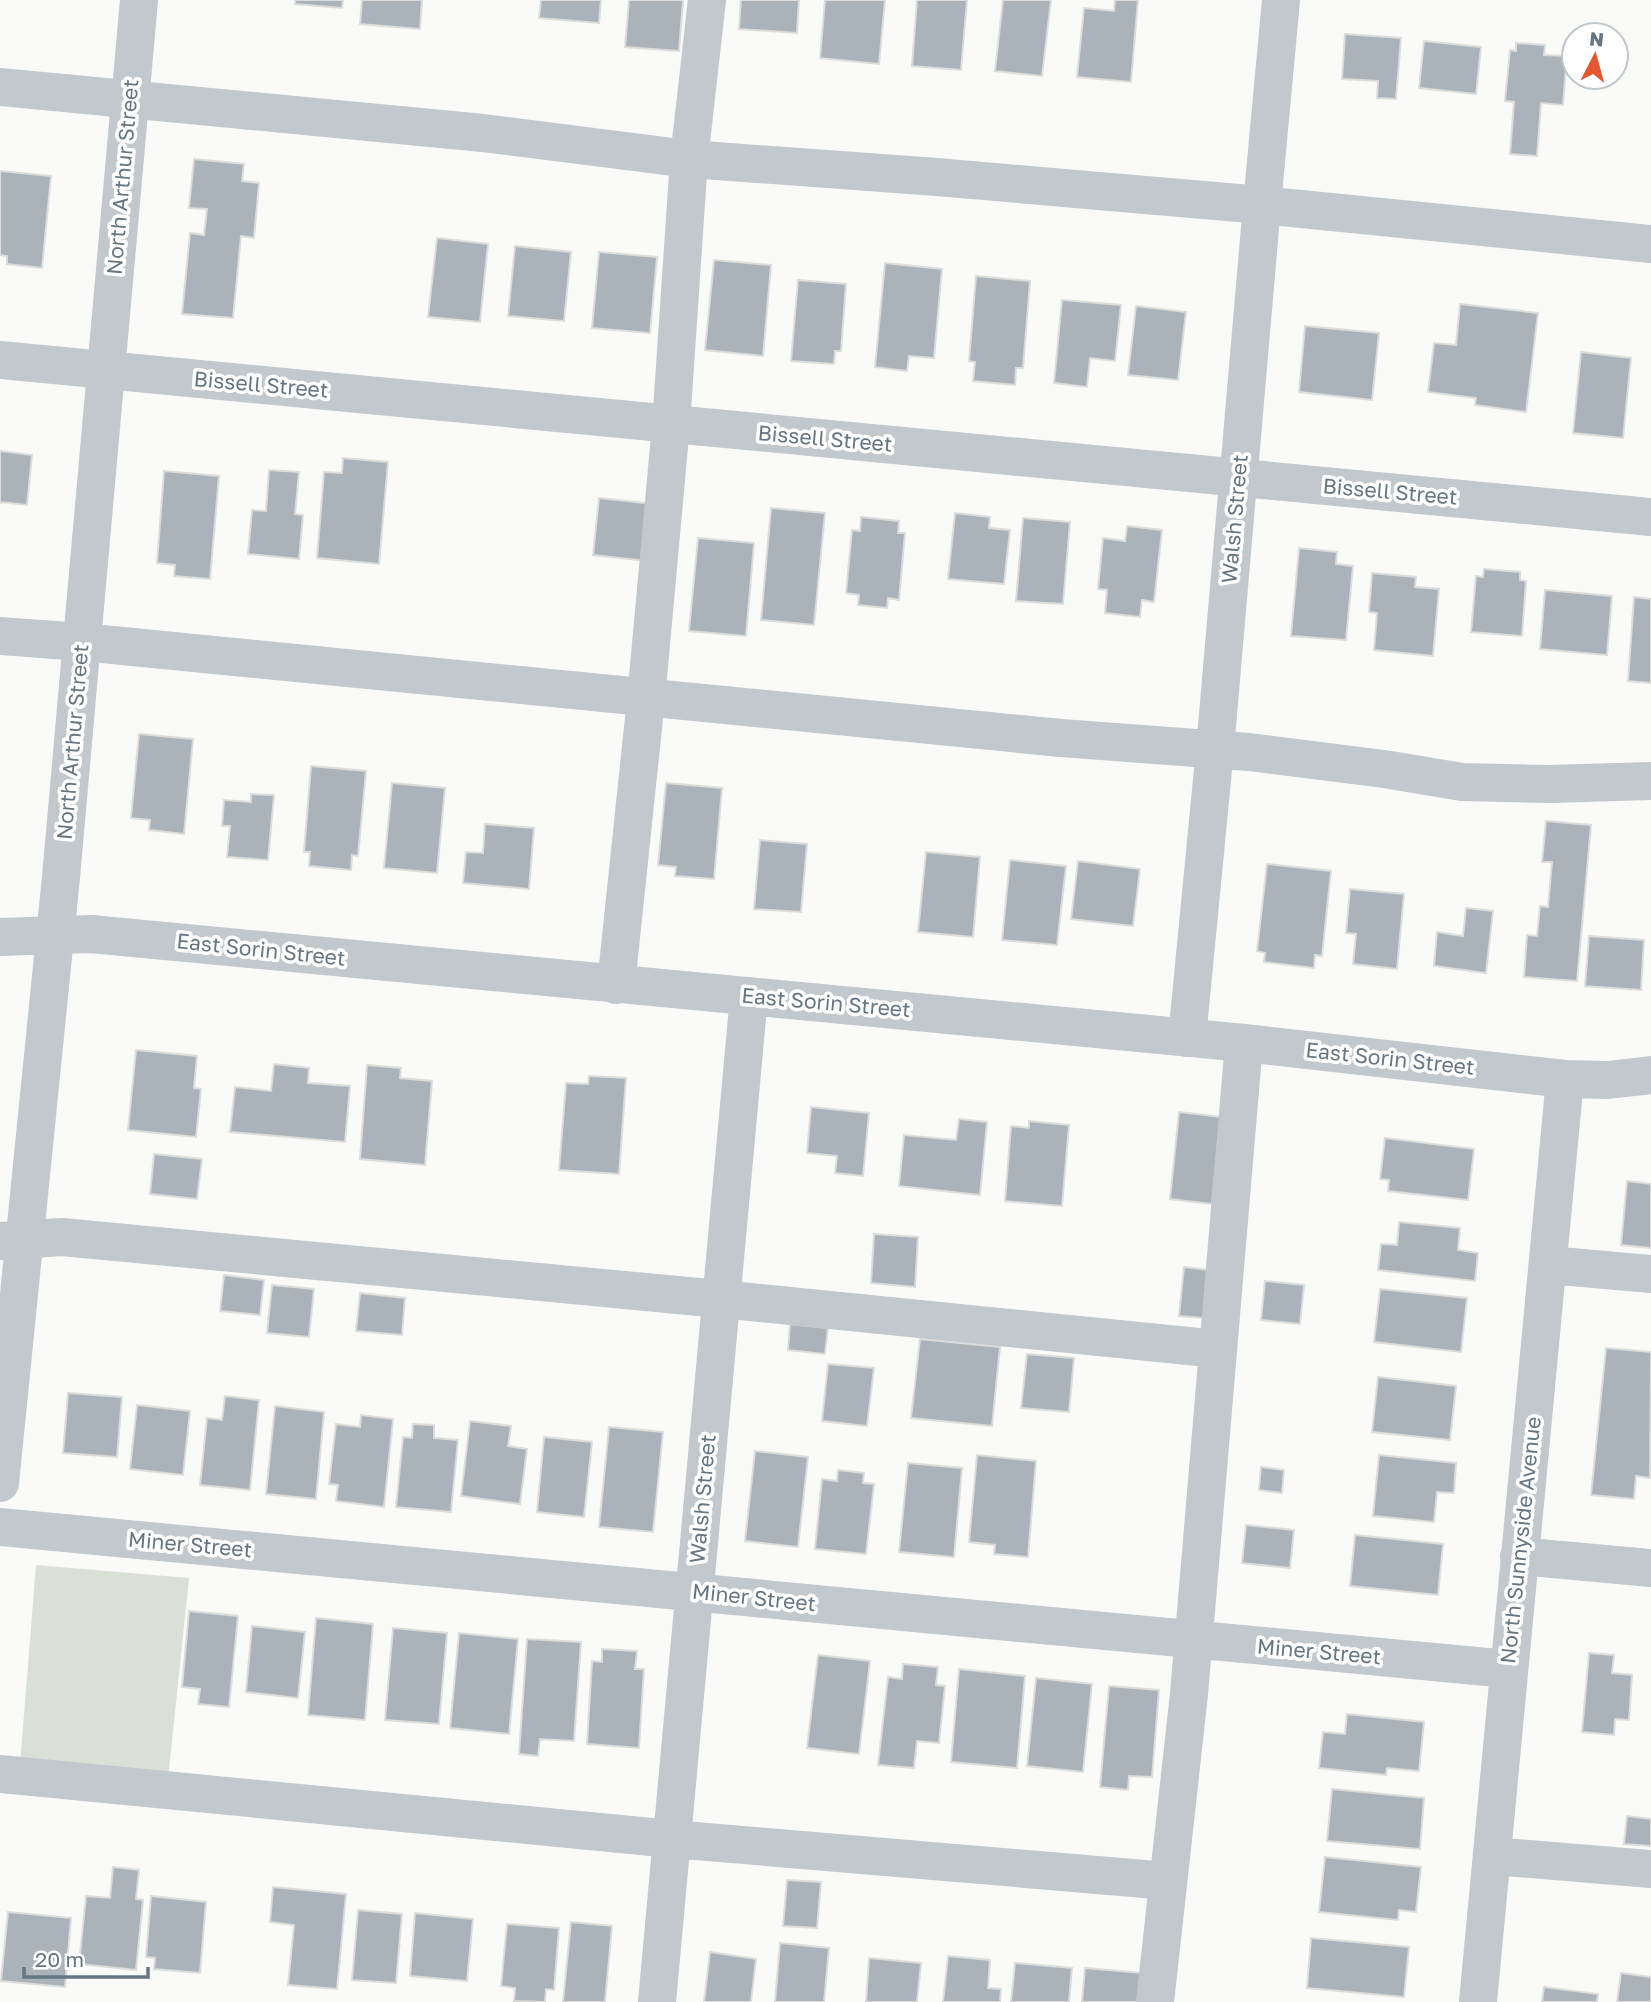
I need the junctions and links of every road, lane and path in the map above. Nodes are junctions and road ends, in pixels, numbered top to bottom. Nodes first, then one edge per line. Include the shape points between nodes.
1 (139, 0) edge
2 (707, 0) edge
3 (1281, 0) edge
4 (0, 87) edge
5 (130, 100) junction
6 (689, 159) junction
7 (1262, 205) junction
8 (1651, 244) edge
9 (0, 360) edge
10 (105, 370) junction
11 (671, 425) junction
12 (1238, 478) junction
13 (1651, 517) edge
14 (0, 636) edge
15 (82, 642) junction
16 (646, 699) junction
17 (1215, 749) junction
18 (1651, 781) edge
19 (55, 936) junction
20 (0, 937) edge
21 (616, 985) junction
22 (749, 996) junction
23 (1187, 1038) junction
24 (1244, 1043) junction
25 (1651, 1075) edge
26 (1565, 1079) junction
27 (12, 1241) edge
28 (1549, 1265) junction
29 (1651, 1274) edge
30 (720, 1299) junction
31 (1218, 1349) junction
32 (0, 1483) edge
33 (0, 1527) edge
34 (1519, 1556) junction
35 (1651, 1568) edge
36 (694, 1593) junction
37 (1192, 1640) junction
38 (1508, 1669) junction
39 (0, 1774) edge
40 (672, 1839) junction
41 (1493, 1856) junction
42 (1651, 1869) edge
43 (1168, 1881) junction
44 (657, 2002) edge
45 (1155, 2002) edge
46 (1478, 2002) edge

1 - 5 street, North Arthur Street
2 - 6 street
3 - 7 street, Walsh Street
4 - 5 street
5 - 6 street via 483,133
5 - 10 street, North Arthur Street
6 - 7 street
6 - 11 street
7 - 8 street
7 - 12 street, Walsh Street
9 - 10 street, Bissell Street
10 - 11 street, Bissell Street
10 - 15 street, North Arthur Street
11 - 12 street, Bissell Street
11 - 16 street
12 - 13 street, Bissell Street
12 - 17 street, Walsh Street
14 - 15 street
15 - 16 street
15 - 19 street, North Arthur Street
16 - 17 street
16 - 21 street
17 - 18 street via 1462,782
17 - 23 street, Walsh Street
19 - 20 street, East Sorin Street
19 - 21 street, East Sorin Street via 91,934
19 - 27 street, North Arthur Street
21 - 22 street, East Sorin Street
22 - 23 street, East Sorin Street
22 - 30 street, Walsh Street
23 - 24 street, East Sorin Street
24 - 26 street, East Sorin Street
24 - 31 street
25 - 26 street, East Sorin Street
26 - 28 street, North Sunnyside Avenue
27 - 30 street via 62,1237
27 - 32 street, North Arthur Street
28 - 29 street
28 - 34 street, North Sunnyside Avenue
30 - 31 street
30 - 36 street, Walsh Street
31 - 37 street
33 - 36 street, Miner Street
34 - 35 street
34 - 38 street, North Sunnyside Avenue
36 - 37 street, Miner Street
36 - 40 street, Walsh Street
37 - 38 street, Miner Street
37 - 43 street
38 - 41 street, North Sunnyside Avenue
39 - 40 street
40 - 43 street
40 - 44 street, Walsh Street
41 - 42 street
41 - 46 street, North Sunnyside Avenue
43 - 45 street

